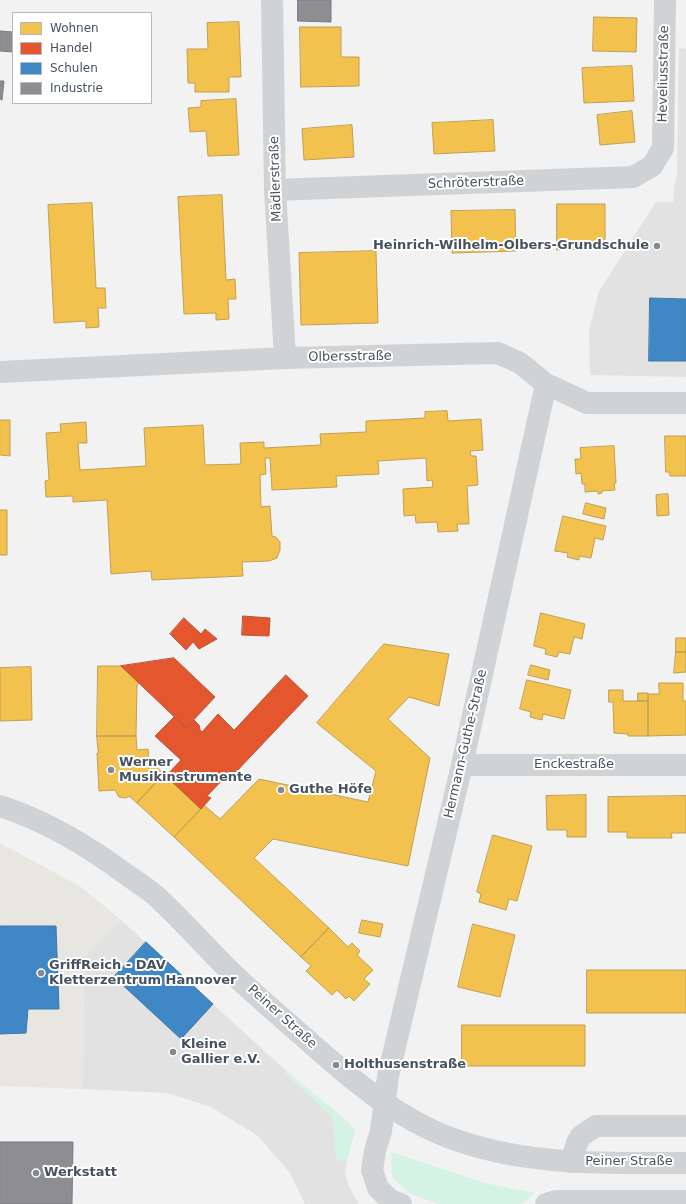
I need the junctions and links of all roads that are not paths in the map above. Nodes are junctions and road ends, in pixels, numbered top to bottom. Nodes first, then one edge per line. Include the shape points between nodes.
1 (272, 0) edge
2 (665, 0) edge
3 (662, 148) joint
4 (275, 190) junction
5 (285, 358) junction
6 (0, 372) edge
7 (546, 384) junction
8 (686, 403) edge
9 (462, 765) junction
10 (686, 765) edge
11 (0, 806) edge
12 (385, 1103) junction
13 (686, 1126) edge
14 (571, 1162) junction
15 (686, 1163) edge
16 (686, 1201) edge
17 (401, 1204) edge
18 (546, 1204) edge

1 - 4 street, Mädlerstraße
2 - 3 street, Heveliusstraße
3 - 4 street, Schröterstraße via 652,166 633,177
4 - 5 street, Mädlerstraße
5 - 6 street, Olbersstraße
5 - 7 street, Olbersstraße via 498,353 520,363
7 - 8 street, Olbersstraße via 587,403
7 - 9 street, Hermann-Guthe-Straße
9 - 10 street, Enckestraße
9 - 12 street, Hermann-Guthe-Straße via 388,1076
11 - 12 street, Peiner Straße via 25,814 72,837 155,895 232,972 336,1065
12 - 14 street, Peiner Straße via 422,1125 462,1142 518,1156
12 - 17 street via 372,1170 378,1188 390,1200
13 - 14 street, Peiner Straße via 596,1126 581,1136
14 - 15 street, Peiner Straße
16 - 18 street via 556,1200

